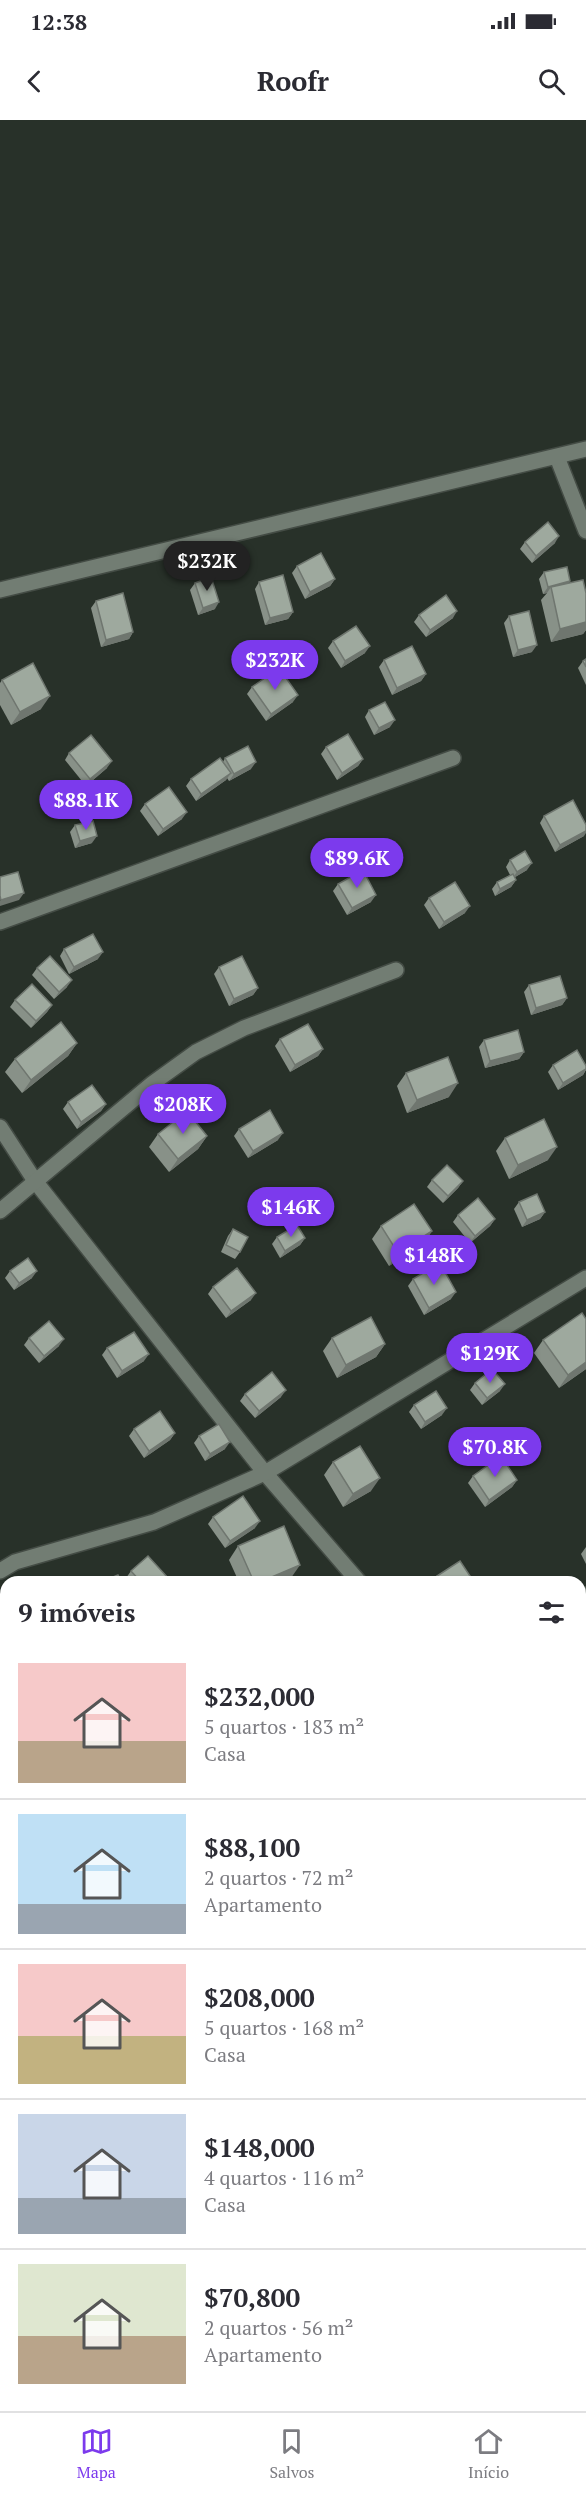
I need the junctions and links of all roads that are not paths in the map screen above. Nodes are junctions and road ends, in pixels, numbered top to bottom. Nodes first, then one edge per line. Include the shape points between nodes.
1 (586, 449) edge
2 (556, 457) junction
3 (586, 531) edge
4 (0, 590) edge
5 (453, 758) dead end
6 (0, 922) edge
7 (396, 970) dead end
8 (0, 1127) edge
9 (34, 1180) junction
10 (0, 1211) edge
11 (586, 1278) edge
12 (265, 1473) junction
13 (0, 1571) edge
14 (354, 1576) edge

1 - 2 street
2 - 3 street
2 - 4 street
5 - 6 street
7 - 9 street via 244,1028 196,1052
8 - 9 street
9 - 10 street
9 - 12 street
11 - 12 street
12 - 13 street via 154,1522 15,1562
12 - 14 street

